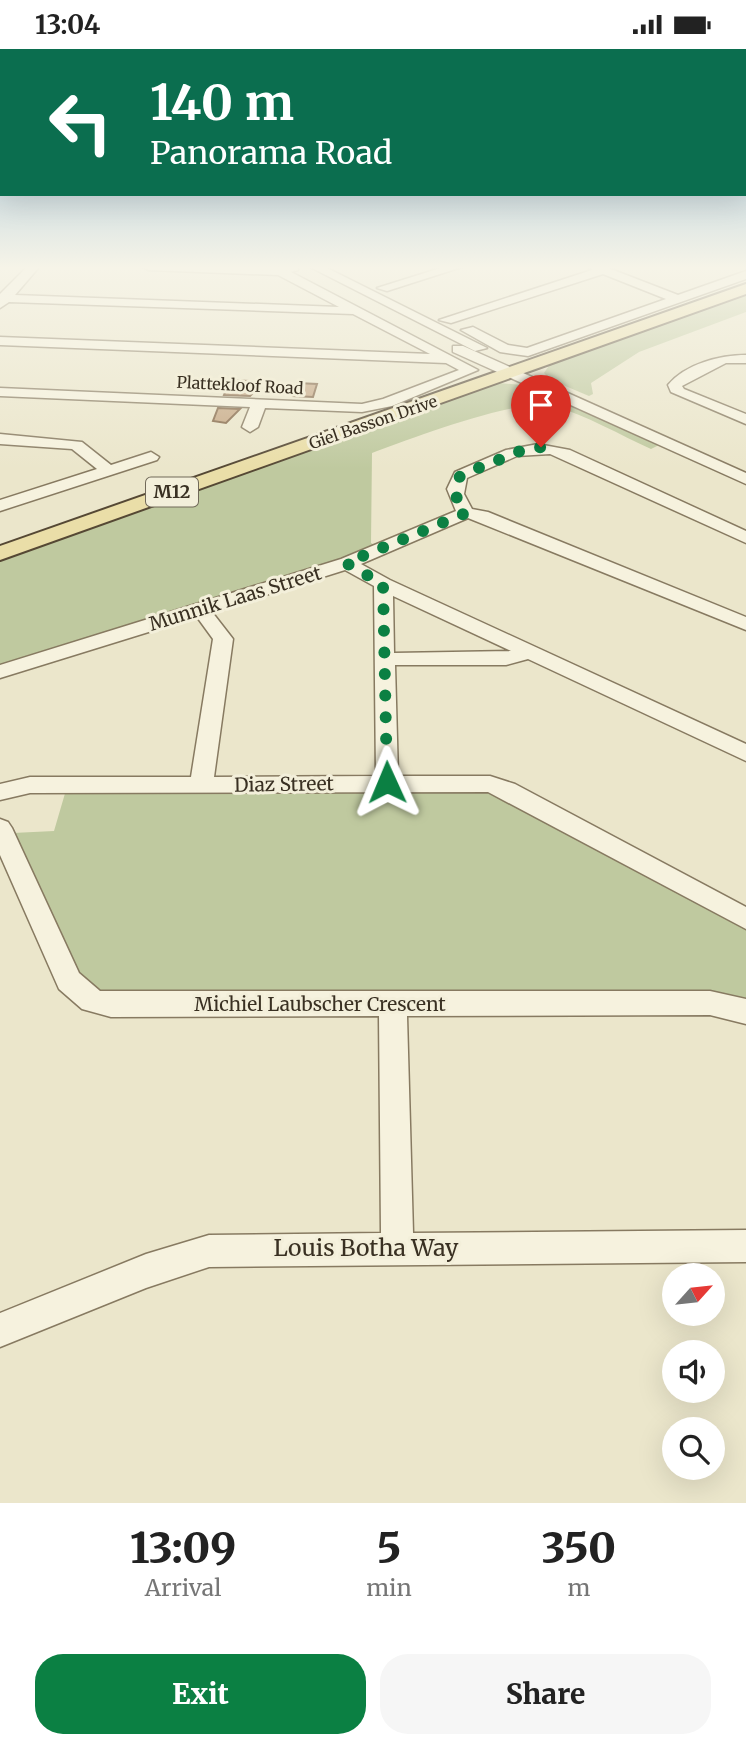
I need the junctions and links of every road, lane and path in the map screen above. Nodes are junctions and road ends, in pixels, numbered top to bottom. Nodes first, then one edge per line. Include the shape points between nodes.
1 (402, 334) edge
2 (432, 334) edge
3 (454, 334) edge
4 (474, 334) edge
5 (580, 334) edge
6 (622, 334) edge
7 (0, 341) edge
8 (746, 359) edge
9 (454, 360) junction
10 (471, 370) joint
11 (516, 372) junction
12 (0, 392) edge
13 (259, 403) junction
14 (746, 419) edge
15 (250, 426) dead end
16 (0, 439) edge
17 (22, 440) junction
18 (0, 456) edge
19 (151, 457) dead end
20 (746, 467) edge
21 (108, 470) junction
22 (746, 479) edge
23 (0, 506) edge
24 (466, 513) junction
25 (746, 538) edge
26 (0, 553) edge
27 (346, 563) junction
28 (383, 584) junction
29 (201, 608) junction
30 (746, 624) edge
31 (532, 652) junction
32 (386, 659) junction
33 (0, 672) edge
34 (746, 753) edge
35 (387, 782) junction
36 (201, 785) junction
37 (0, 792) edge
38 (0, 828) edge
39 (746, 919) edge
40 (393, 1004) junction
41 (746, 1012) edge
42 (746, 1246) edge
43 (397, 1248) junction
44 (0, 1330) edge

1 - 9 street
2 - 11 street
3 - 11 street
4 - 5 street via 521,352
6 - 11 main road, Giel Basson Drive / M12
7 - 9 street
8 - 14 street via 724,359 675,385 678,392
9 - 10 street
10 - 13 street, Plattekloof Road via 370,407
11 - 20 street
11 - 22 street
11 - 26 main road, Giel Basson Drive / M12
12 - 13 street, Plattekloof Road
13 - 15 street
16 - 17 street
17 - 18 street
17 - 21 street via 76,445
19 - 21 street
21 - 23 street
24 - 25 street via 457,503 456,484 461,475 541,447 564,453
24 - 27 street, Munnik Laas Street
24 - 30 street
27 - 28 street
27 - 29 street, Munnik Laas Street
28 - 31 street
28 - 32 street
29 - 33 street, Munnik Laas Street
29 - 36 street via 223,639
31 - 32 street via 506,659
31 - 34 street
32 - 35 street
35 - 36 street, Diaz Street
35 - 39 street, Diaz Street via 497,786
36 - 37 street, Diaz Street via 30,785
38 - 40 street, Michiel Laubscher Crescent via 69,981 92,1001 111,1005
40 - 41 street, Michiel Laubscher Crescent via 710,1003
40 - 43 street
42 - 43 street, Louis Botha Way
43 - 44 street, Louis Botha Way via 209,1251 146,1271

